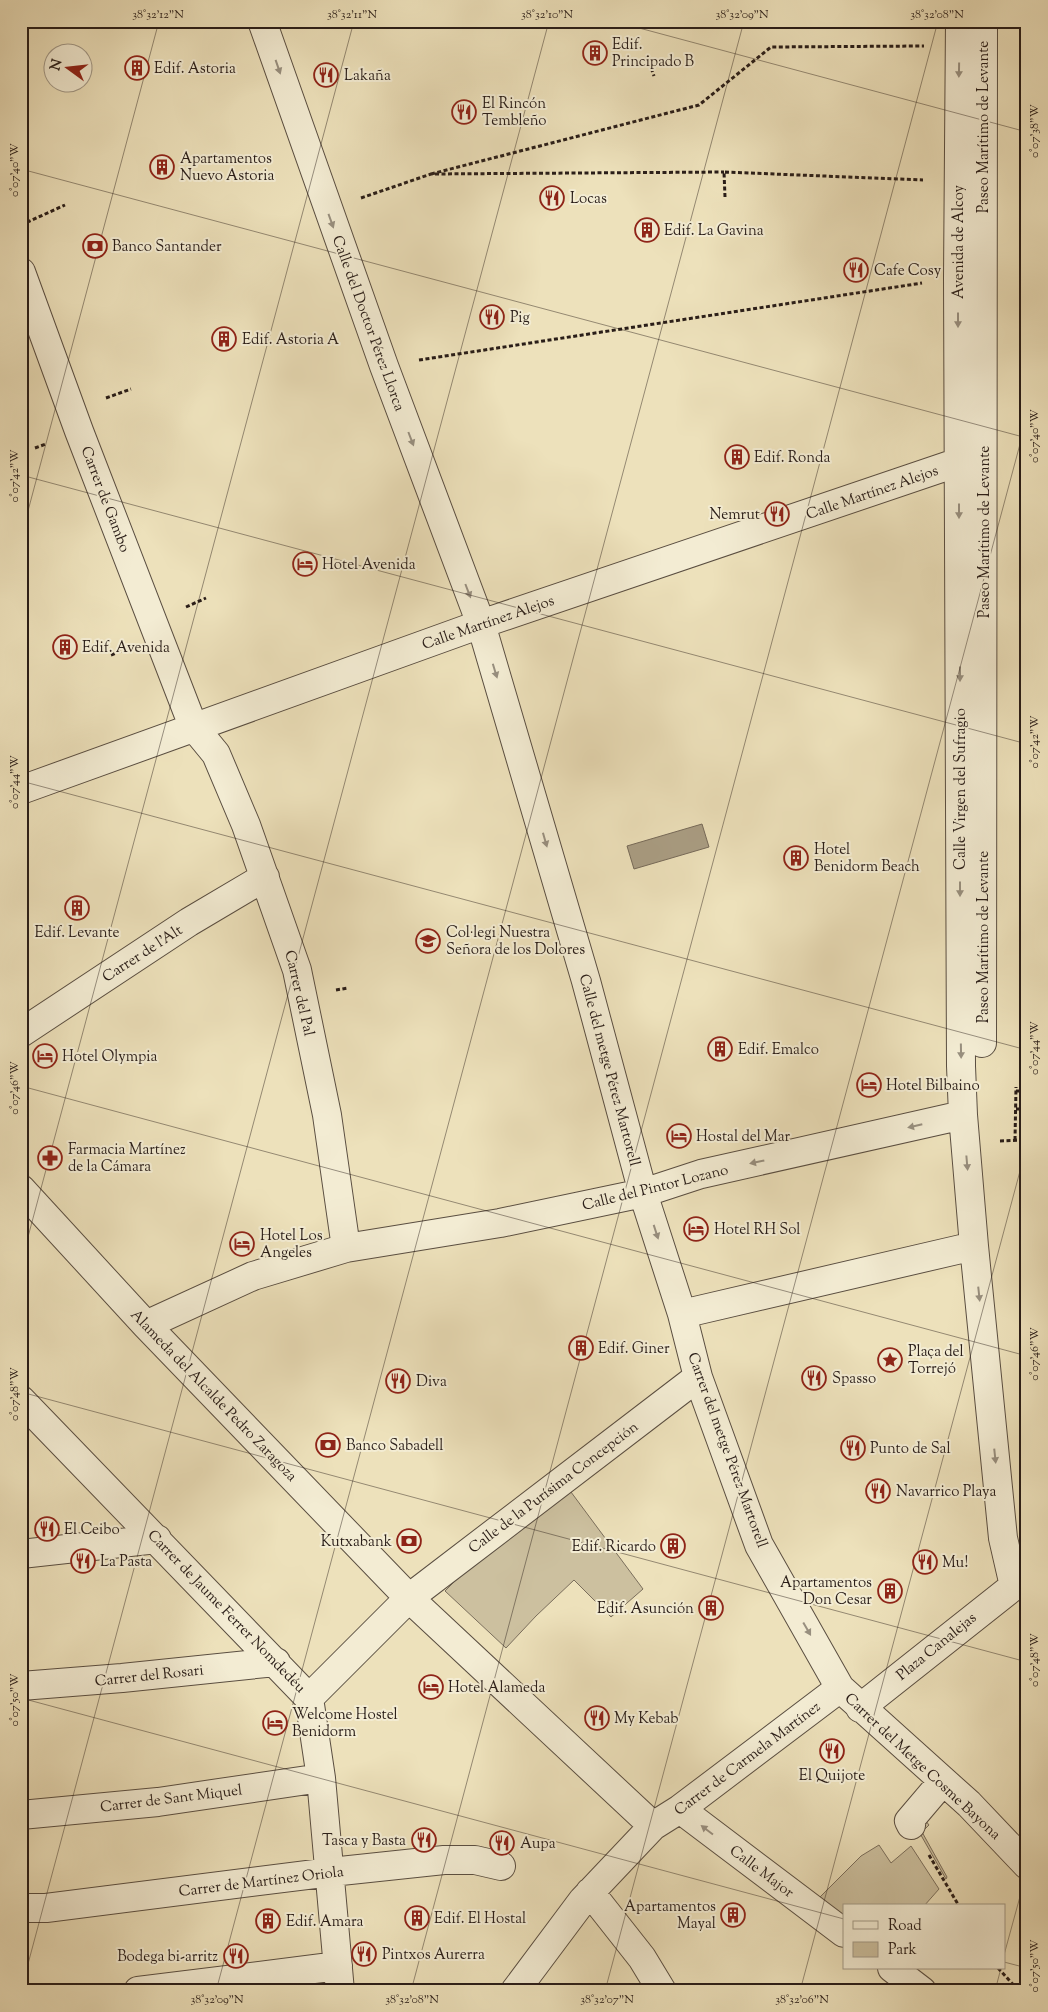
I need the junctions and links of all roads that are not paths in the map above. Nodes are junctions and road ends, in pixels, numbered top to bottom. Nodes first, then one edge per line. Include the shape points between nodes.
1 (262, 21) edge
2 (983, 21) edge
3 (960, 34) edge
4 (21, 272) edge
5 (29, 318) edge
6 (959, 462) junction
7 (481, 624) junction
8 (193, 726) junction
9 (21, 790) edge
10 (265, 877) junction
11 (21, 1032) edge
12 (982, 1043) dead end
13 (962, 1115) junction
14 (21, 1189) edge
15 (643, 1193) junction
16 (974, 1246) junction
17 (346, 1248) junction
18 (682, 1314) junction
19 (146, 1325) junction
20 (698, 1377) junction
21 (21, 1400) edge
22 (34, 1428) edge
23 (157, 1539) junction
24 (21, 1554) edge
25 (1014, 1586) joint
26 (409, 1598) junction
27 (276, 1662) junction
28 (21, 1686) edge
29 (840, 1688) junction
30 (309, 1698) junction
31 (860, 1708) junction
32 (321, 1778) junction
33 (943, 1782) junction
34 (680, 1810) junction
35 (21, 1815) edge
36 (911, 1825) road end
37 (653, 1826) junction
38 (1027, 1865) edge
39 (501, 1866) dead end
40 (331, 1872) junction
41 (590, 1892) junction
42 (21, 1908) edge
43 (843, 1932) edge
44 (895, 1970) edge
45 (339, 1978) edge
46 (138, 1991) edge
47 (515, 1991) edge
48 (662, 1991) edge
49 (922, 1991) edge

1 -> 7 street, Calle del Doctor Pérez Llorca via 384,366
2 - 12 street, Paseo Marítimo de Levante
3 -> 6 street, Avenida de Alcoy
4 - 5 street, Carrer de Gambo
5 - 8 street, Carrer de Gambo
6 - 7 street, Calle Martínez Alejos
6 -> 13 street, Calle Virgen del Sufragio
7 - 8 street, Calle Martínez Alejos
7 -> 15 street, Calle del metge Pérez Martorell via 586,981
8 - 9 street, Calle Martínez Alejos
8 - 10 street, Carrer del Pal via 216,754
10 - 11 street, Carrer de l'Alt via 189,922
10 - 17 street, Carrer del Pal via 297,970 327,1115
13 -> 15 street, Calle del Pintor Lozano via 701,1174
13 -> 16 street, Calle Virgen del Sufragio
14 - 19 street, Alameda del Alcalde Pedro Zaragoza
15 - 17 street, Calle del Pintor Lozano via 500,1223
15 -> 18 street, Calle del metge Pérez Martorell
16 - 18 street
16 -> 25 street, Calle Virgen del Sufragio via 1004,1538
17 - 19 street, Calle del Pintor Lozano via 253,1276
18 - 20 street, Carrer del metge Pérez Martorell
19 - 26 street, Alameda del Alcalde Pedro Zaragoza
20 - 26 street, Calle de la Purísima Concepción
20 -> 29 street, Carrer del metge Pérez Martorell via 759,1545
21 - 22 street, Carrer de Jaume Ferrer Nomdedéu
22 - 23 street, Carrer de Jaume Ferrer Nomdedéu
23 - 24 street
23 - 27 street, Carrer de Jaume Ferrer Nomdedéu
25 - 31 street, Plaza Canalejas
26 - 30 street, Calle de la Purísima Concepción
26 - 37 street, Alameda del Alcalde Pedro Zaragoza
27 - 28 street, Carrer del Rosari
27 - 30 street, Carrer de Jaume Ferrer Nomdedéu
29 - 31 street, Carrer del Metge Cosme Bayona
29 - 34 street, Carrer de Carmela Martínez
30 - 32 street, Carrer de Jaume Ferrer Nomdedéu
31 - 33 street, Carrer del Metge Cosme Bayona
32 - 35 street, Carrer de Sant Miquel via 158,1802
32 - 40 street, Carrer de Jaume Ferrer Nomdedéu
33 - 36 street via 909,1821
33 - 38 street, Carrer del Metge Cosme Bayona via 969,1804
34 - 37 street, Carrer de Carmela Martínez
43 -> 34 street, Calle Major
37 - 41 street, Carrer de Carmela Martínez
39 - 40 street, Carrer de Martínez Oriola via 475,1860 444,1860
40 - 42 street, Carrer de Martínez Oriola via 46,1908
40 - 45 street, Carrer de Jaume Ferrer Nomdedéu
41 - 47 street, Carrer de Carmela Martínez
41 - 48 street via 642,1958
44 - 49 street
45 - 46 street

